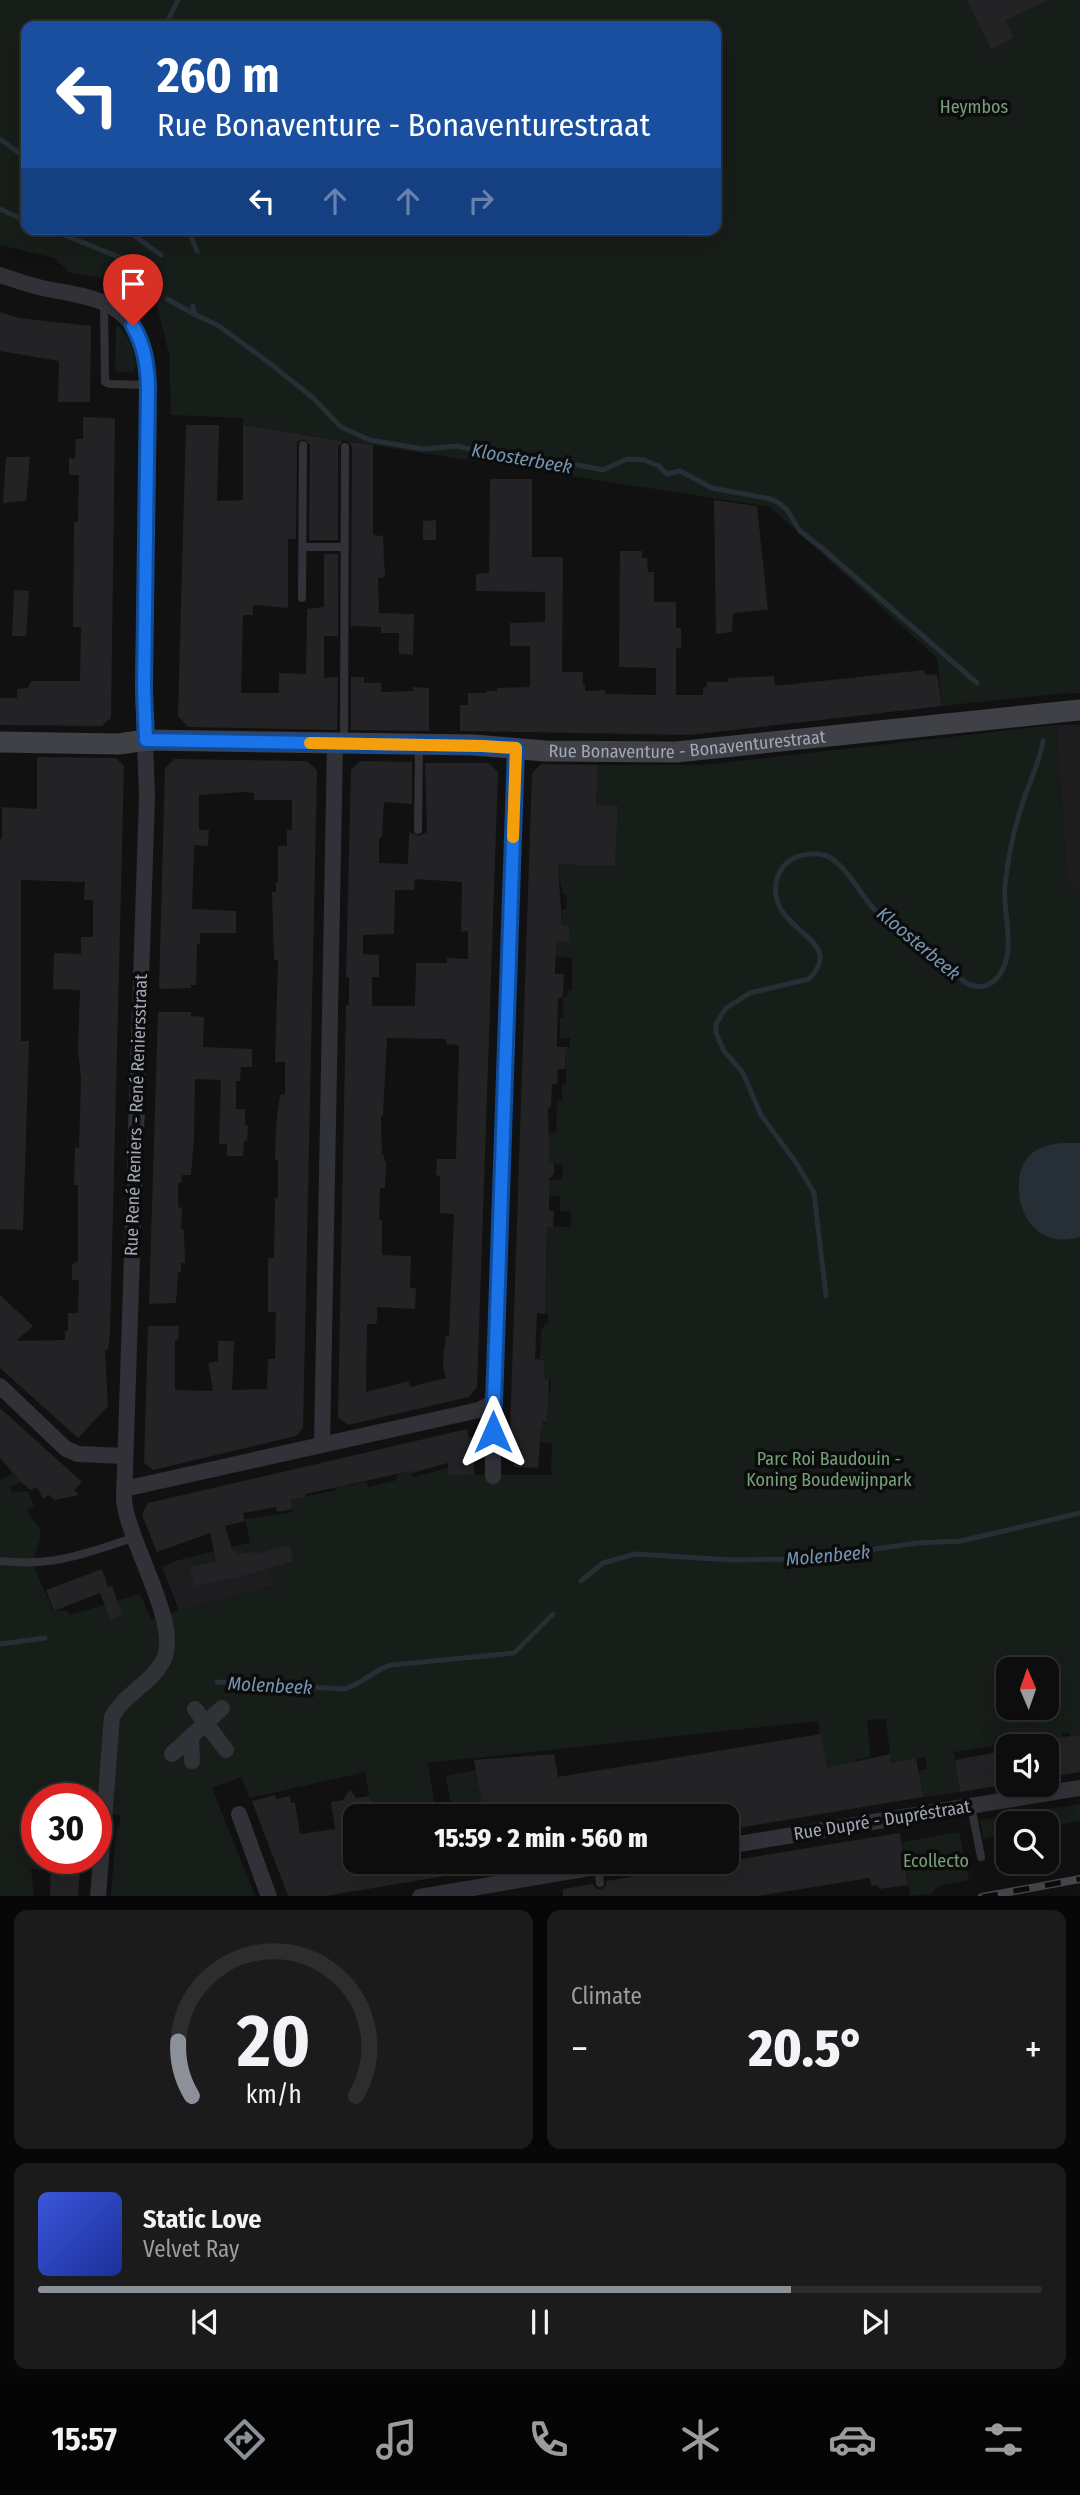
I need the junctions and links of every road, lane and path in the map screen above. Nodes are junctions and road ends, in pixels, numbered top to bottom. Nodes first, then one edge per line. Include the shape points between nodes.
1 (0, 275) edge
2 (104, 301) junction
3 (148, 385) junction
4 (303, 445) dead end
5 (345, 447) dead end
6 (303, 547) junction
7 (345, 547) junction
8 (302, 598) dead end
9 (1080, 713) edge
10 (146, 740) junction
11 (0, 742) edge
12 (340, 744) junction
13 (419, 745) junction
14 (516, 748) junction
15 (418, 830) dead end
16 (0, 1386) edge
17 (493, 1400) junction
18 (322, 1445) junction
19 (125, 1456) junction
20 (493, 1476) dead end
21 (124, 1489) junction
22 (133, 1538) junction
23 (0, 1561) edge
24 (222, 1708) dead end
25 (195, 1709) dead end
26 (206, 1723) junction
27 (191, 1736) junction
28 (226, 1750) dead end
29 (172, 1754) dead end
30 (192, 1761) dead end
31 (1080, 1788) edge
32 (971, 1806) junction
33 (239, 1814) dead end
34 (739, 1844) edge
35 (981, 1857) dead end
36 (601, 1874) edge
37 (98, 1896) edge
38 (269, 1896) edge
39 (420, 1896) edge

1 - 2 street
2 - 3 street, Rue René Reniers - René Reniersstraat via 118,310 138,336
2 - 3 lane via 105,382
3 - 10 street, Rue René Reniers - René Reniersstraat
4 - 6 lane
5 - 7 lane
6 - 7 lane
6 - 8 lane
7 - 12 lane
9 - 14 street, Rue Bonaventure - Bonaventurestraat via 692,751
10 - 11 street, Rue Bonaventure - Bonaventurestraat via 118,744
10 - 12 street, Rue Bonaventure - Bonaventurestraat
10 - 19 street, Rue René Reniers - René Reniersstraat
12 - 13 street, Rue Bonaventure - Bonaventurestraat
12 - 18 street
13 - 14 street, Rue Bonaventure - Bonaventurestraat
13 - 15 lane
14 - 17 street
16 - 19 street via 66,1449 78,1454
17 - 18 street via 479,1410
17 - 20 street
18 - 21 street
19 - 21 street, Rue René Reniers - René Reniersstraat
21 - 22 street, Rue René Reniers - René Reniersstraat
22 - 23 lane via 61,1561
22 - 37 street, Rue René Reniers - René Reniersstraat via 166,1623 166,1653 145,1685 112,1717
24 - 26 street
25 - 26 street
26 - 27 street
26 - 28 street
27 - 29 street
27 - 30 street
31 - 32 street, Rue Dupré - Dupréstraat
32 - 34 street, Rue Dupré - Dupréstraat
32 - 35 lane
33 - 38 street
36 - 39 street

